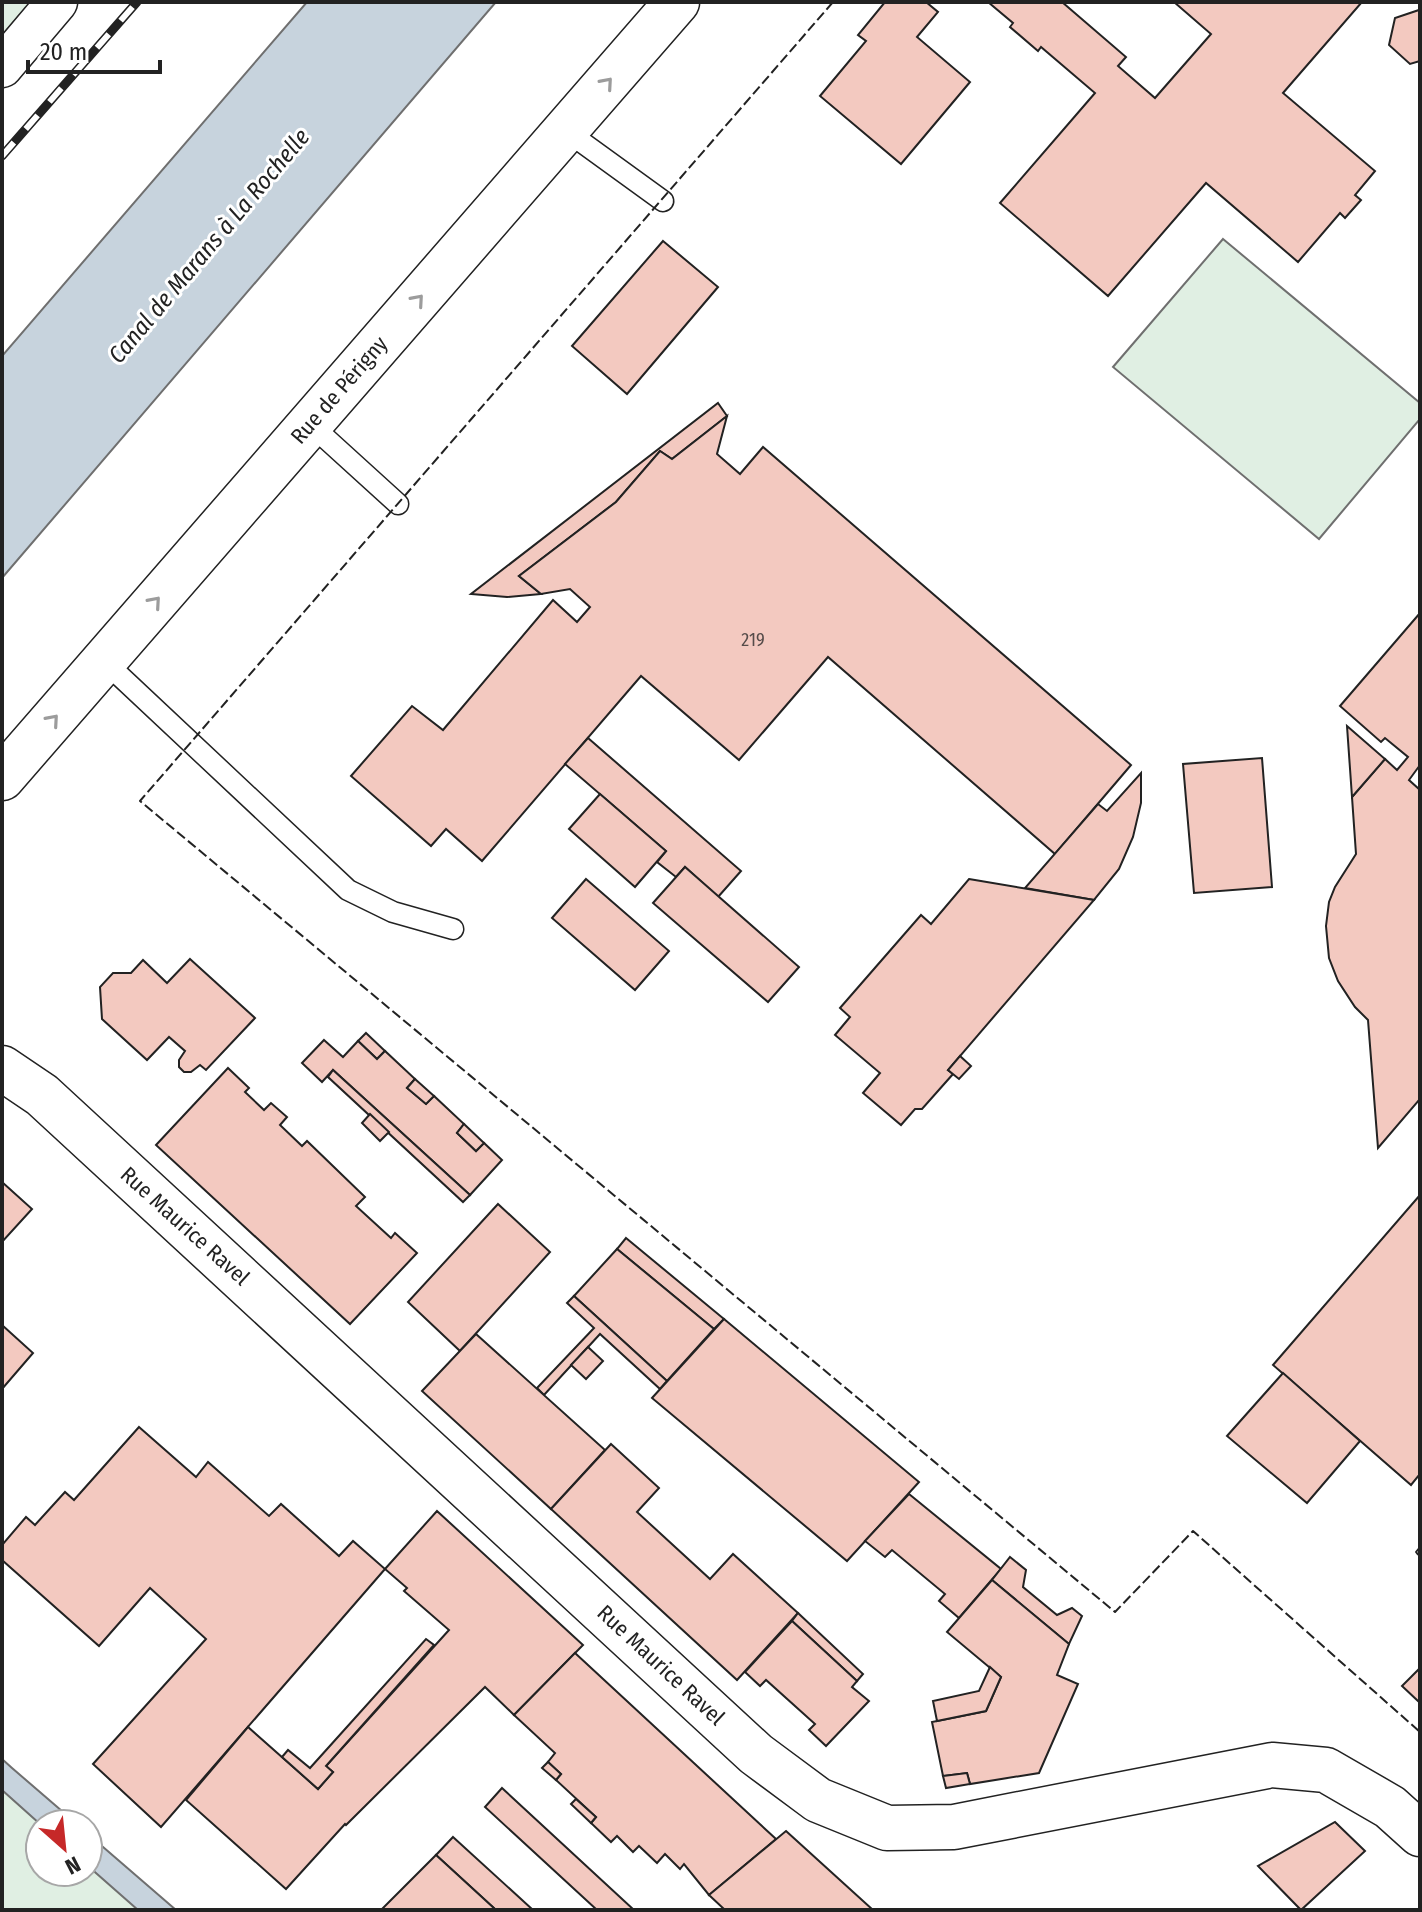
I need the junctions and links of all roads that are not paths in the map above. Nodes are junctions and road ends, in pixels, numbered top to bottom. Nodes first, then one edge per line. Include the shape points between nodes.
1 (57, 2) edge
2 (677, 2) edge
3 (2, 67) edge
4 (565, 130) junction
5 (663, 201) dead end
6 (310, 424) junction
7 (398, 504) dead end
8 (104, 661) junction
9 (2, 778) edge
10 (453, 929) dead end
11 (2, 1042) edge
12 (2, 1068) edge
13 (42, 1095) junction
14 (1420, 1834) edge

1 - 3 street
4 -> 2 street, Rue de Périgny
4 - 5 lane
6 -> 4 street, Rue de Périgny
6 - 7 lane
8 -> 6 street, Rue de Périgny
9 -> 8 street, Rue de Périgny
8 - 10 lane via 348,890 393,912
11 - 13 street, Rue Maurice Ravel
12 - 13 street, Rue Maurice Ravel
13 - 14 street, Rue Maurice Ravel via 756,1754 818,1800 887,1828 954,1827 1272,1765 1326,1770 1390,1807

